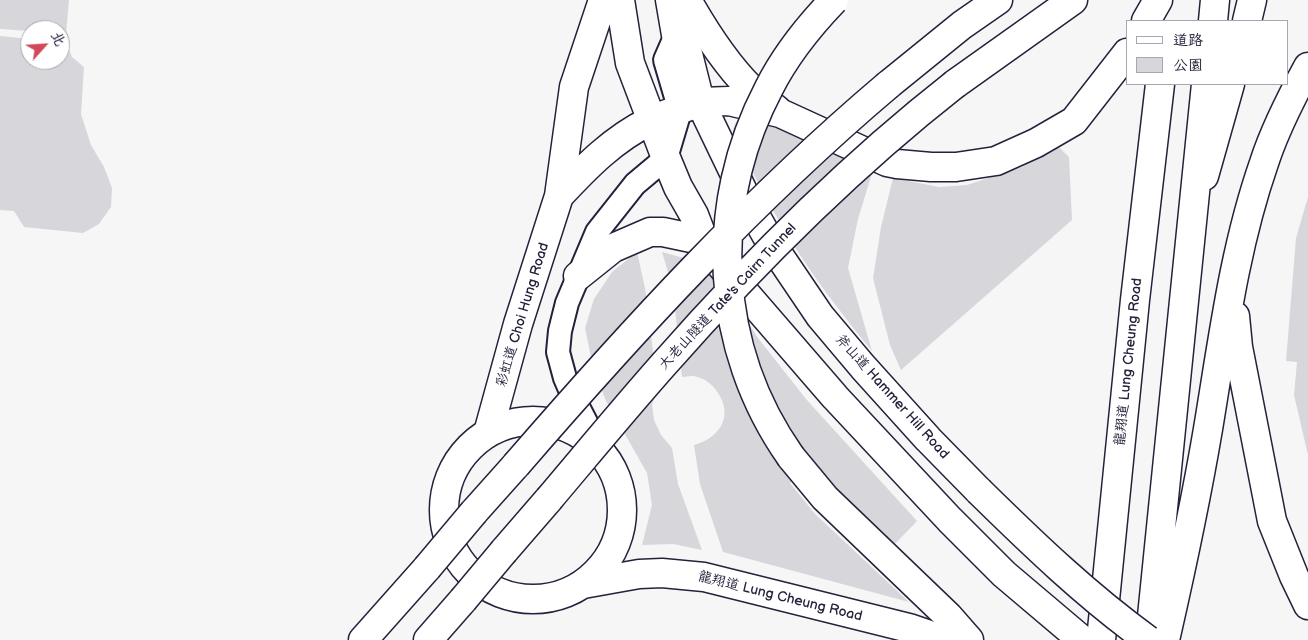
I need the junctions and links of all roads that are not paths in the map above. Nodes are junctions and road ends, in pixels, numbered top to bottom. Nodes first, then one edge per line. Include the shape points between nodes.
1 (603, 0) edge
2 (620, 0) edge
3 (670, 0) edge
4 (687, 0) edge
5 (834, 0) edge
6 (998, 0) edge
7 (1073, 0) edge
8 (1160, 0) edge
9 (1215, 0) edge
10 (1252, 0) edge
11 (1147, 20) edge
12 (1161, 20) edge
13 (1213, 20) edge
14 (1247, 20) edge
15 (1126, 54) edge
16 (1308, 67) edge
17 (1160, 85) edge
18 (1206, 85) edge
19 (1230, 85) edge
20 (690, 106) junction
21 (780, 112) junction
22 (651, 120) junction
23 (666, 158) junction
24 (559, 196) junction
25 (1194, 212) junction
26 (707, 249) junction
27 (578, 276) junction
28 (1231, 288) junction
29 (488, 433) junction
30 (604, 457) junction
31 (583, 584) junction
32 (1308, 605) edge
33 (363, 640) edge
34 (428, 640) edge
35 (944, 640) edge
36 (969, 640) edge
37 (1082, 640) edge
38 (1101, 640) edge
39 (1149, 640) edge
40 (1165, 640) edge

1 - 24 main road, 彩虹道 Choi Hung Road via 574,87
2 - 22 main road via 630,63
3 - 20 main road via 676,35 688,54
4 - 21 main road via 738,75
5 - 36 main road, bridge via 808,29 769,86 736,171 728,224 727,265 741,356 774,433 791,457 825,498
6 - 33 main road, bridge via 838,126 702,259 560,414
7 - 34 main road, 大老山隧道 Tate's Cairn Tunnel, bridge via 911,119 792,229 663,365
8 - 11 main road
8 - 12 main road
9 - 13 main road
10 - 14 main road
15 - 21 main road via 1074,120 1036,143 976,165 931,168 887,162
16 - 28 main road via 1288,104 1264,162
17 - 38 main road, 龍翔道 Lung Cheung Road
18 - 25 main road
19 - 25 main road
20 - 21 main road, 彩虹道 Choi Hung Road via 729,101
20 - 22 main road, 彩虹道 Choi Hung Road
20 - 23 street
20 - 39 main road, 斧山道 Hammer Hill Road, bridge via 797,284 863,367 979,492 1050,560
22 - 23 main road
22 - 24 main road, 彩虹道 Choi Hung Road via 617,140 594,159
23 - 26 main road
23 - 27 street via 634,184 598,232
24 - 29 main road, 彩虹道 Choi Hung Road via 518,324
25 - 39 main road
26 - 27 main road via 696,239 650,232 613,248
26 - 37 main road via 835,397 950,520 1004,574
27 - 30 street via 567,303 558,352 574,400
28 - 32 main road via 1238,347 1272,521
28 - 40 main road via 1207,432
29 - 30 main road via 505,425 541,421 576,432
29 - 31 main road via 464,453 449,480 444,511 455,553 482,583 512,597 552,598
30 - 31 main road via 617,480 622,519 610,556
31 - 35 main road, 龍翔道 Lung Cheung Road via 639,574 704,577 909,628

